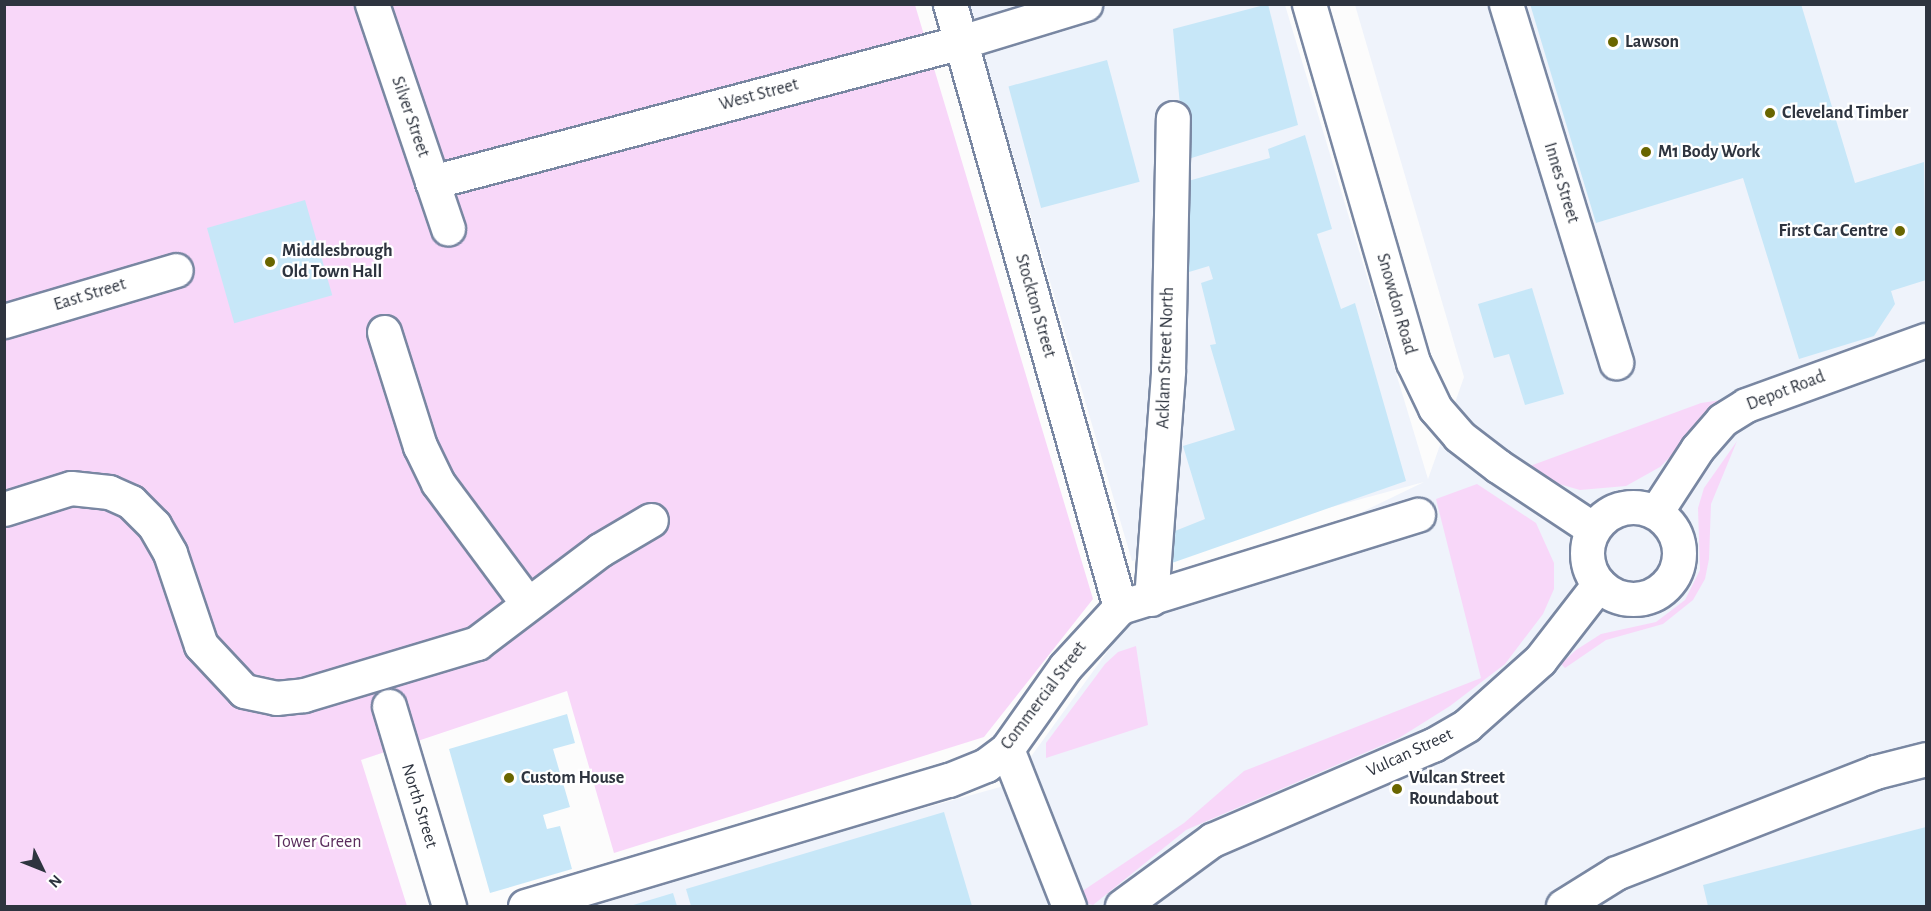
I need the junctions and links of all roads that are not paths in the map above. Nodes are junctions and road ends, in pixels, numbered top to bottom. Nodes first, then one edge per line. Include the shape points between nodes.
1 (372, 4) edge
2 (950, 4) edge
3 (1085, 4) edge
4 (1309, 4) edge
5 (1506, 4) edge
6 (961, 42) junction
7 (1173, 118) dead end
8 (432, 182) junction
9 (448, 229) dead end
10 (176, 270) dead end
11 (4, 321) edge
12 (384, 332) dead end
13 (1926, 340) edge
14 (1616, 362) dead end
15 (4, 509) edge
16 (1656, 512) junction
17 (1418, 515) dead end
18 (651, 520) dead end
19 (1593, 529) junction
20 (1599, 584) junction
21 (1151, 598) junction
22 (527, 603) junction
23 (1120, 607) junction
24 (389, 706) dead end
25 (1007, 749) junction
26 (1926, 759) edge
27 (449, 906) edge
28 (525, 906) edge
29 (1068, 906) edge
30 (1122, 906) edge
31 (1563, 906) edge

1 - 8 street, Silver Street
2 - 6 street, Stockton Street
3 - 6 street, West Street
4 - 19 street, Snowdon Road via 1413,362 1435,408 1460,436 1491,460
5 - 14 street, Innes Street
6 - 8 street, West Street
6 - 23 street, Stockton Street
7 - 21 street, Acklam Street North via 1168,371
8 - 9 street, Silver Street
10 - 11 street, East Street
12 - 22 street via 420,446 438,483
13 - 16 street, Depot Road via 1746,405 1722,420 1697,449
15 - 22 street via 71,488 109,492 131,502 154,525 170,553 201,645 244,691 276,698 304,695 477,643
16 - 19 street via 1621,508
16 - 20 street via 1668,522 1678,544 1677,567 1670,582 1643,599 1611,594
17 - 21 street
18 - 22 street
19 - 20 street via 1587,558
20 - 30 street, Vulcan Street via 1540,660 1467,725 1433,745 1212,840
21 - 23 street
23 - 25 street, Commercial Street via 1065,667
24 - 27 street, North Street
25 - 28 street, Commercial Street via 949,780
25 - 29 street
26 - 31 street via 1875,772 1616,873

